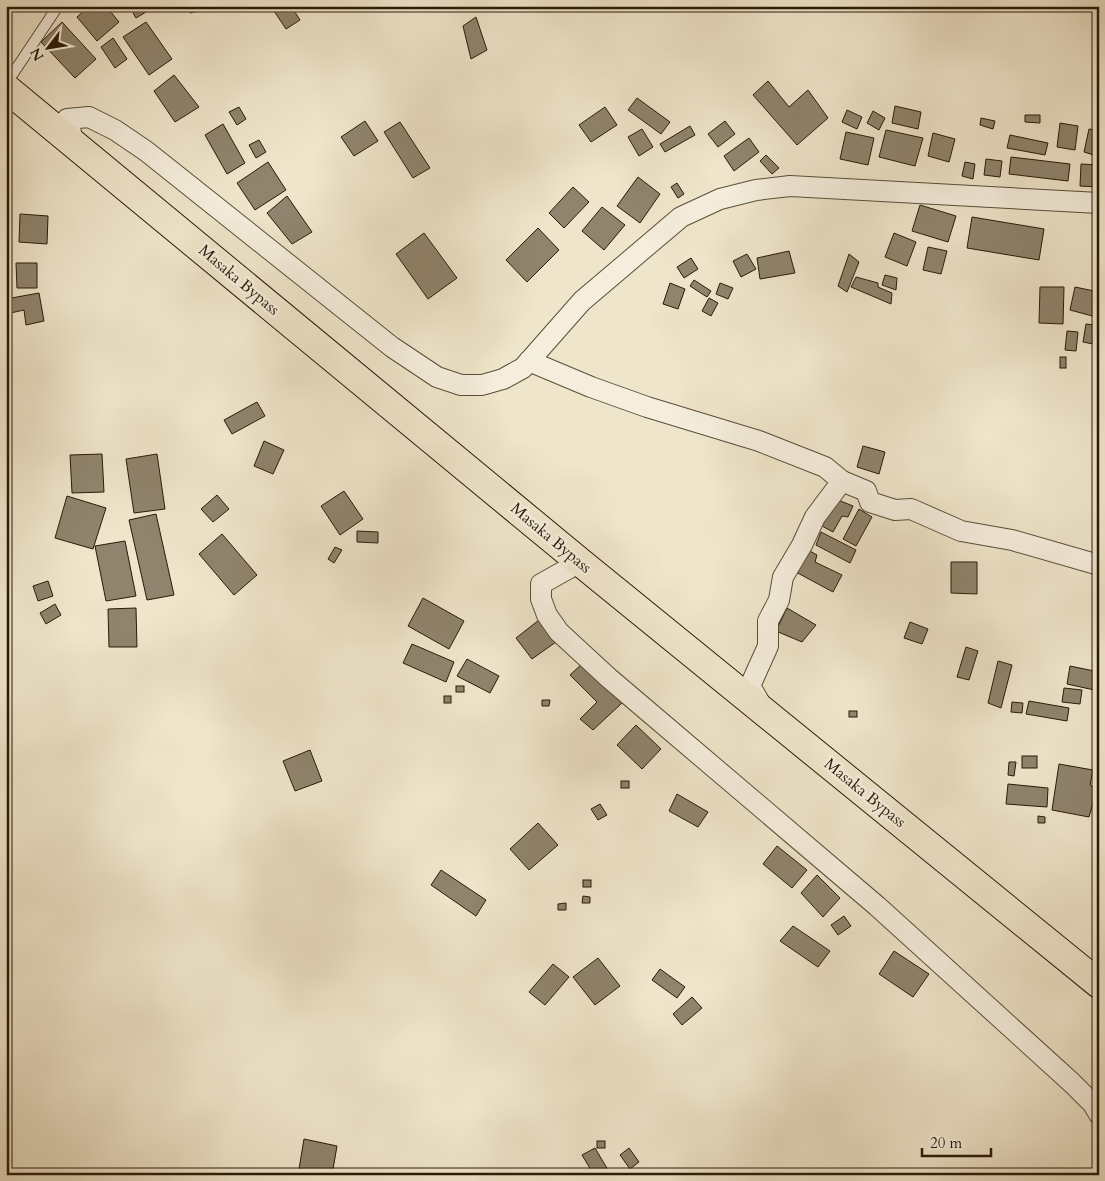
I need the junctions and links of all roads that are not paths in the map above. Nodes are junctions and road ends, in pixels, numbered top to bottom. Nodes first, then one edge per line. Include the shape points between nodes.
1 (58, 6) edge
2 (6, 86) edge
3 (74, 143) junction
4 (1099, 203) edge
5 (529, 361) junction
6 (842, 480) junction
7 (580, 562) junction
8 (1099, 565) edge
9 (766, 714) junction
10 (1099, 984) edge
11 (1099, 1114) edge

1 - 2 lane
2 - 3 highway, Masaka Bypass
3 - 5 street via 67,119 89,117 115,130 146,151 392,347 437,377 461,385 482,385 503,379
3 - 7 highway, Masaka Bypass
4 - 5 street via 790,186 720,198 681,217 589,295
5 - 6 street via 647,407 759,441 825,468
6 - 8 street via 866,491 870,502 894,510 911,509 961,531 1012,540
6 - 9 street via 815,517 783,577 779,600 768,622 768,646 750,686
7 - 9 highway, Masaka Bypass
7 - 11 street via 541,584 541,599 547,615 560,632 610,679 877,906 1072,1084
9 - 10 highway, Masaka Bypass

